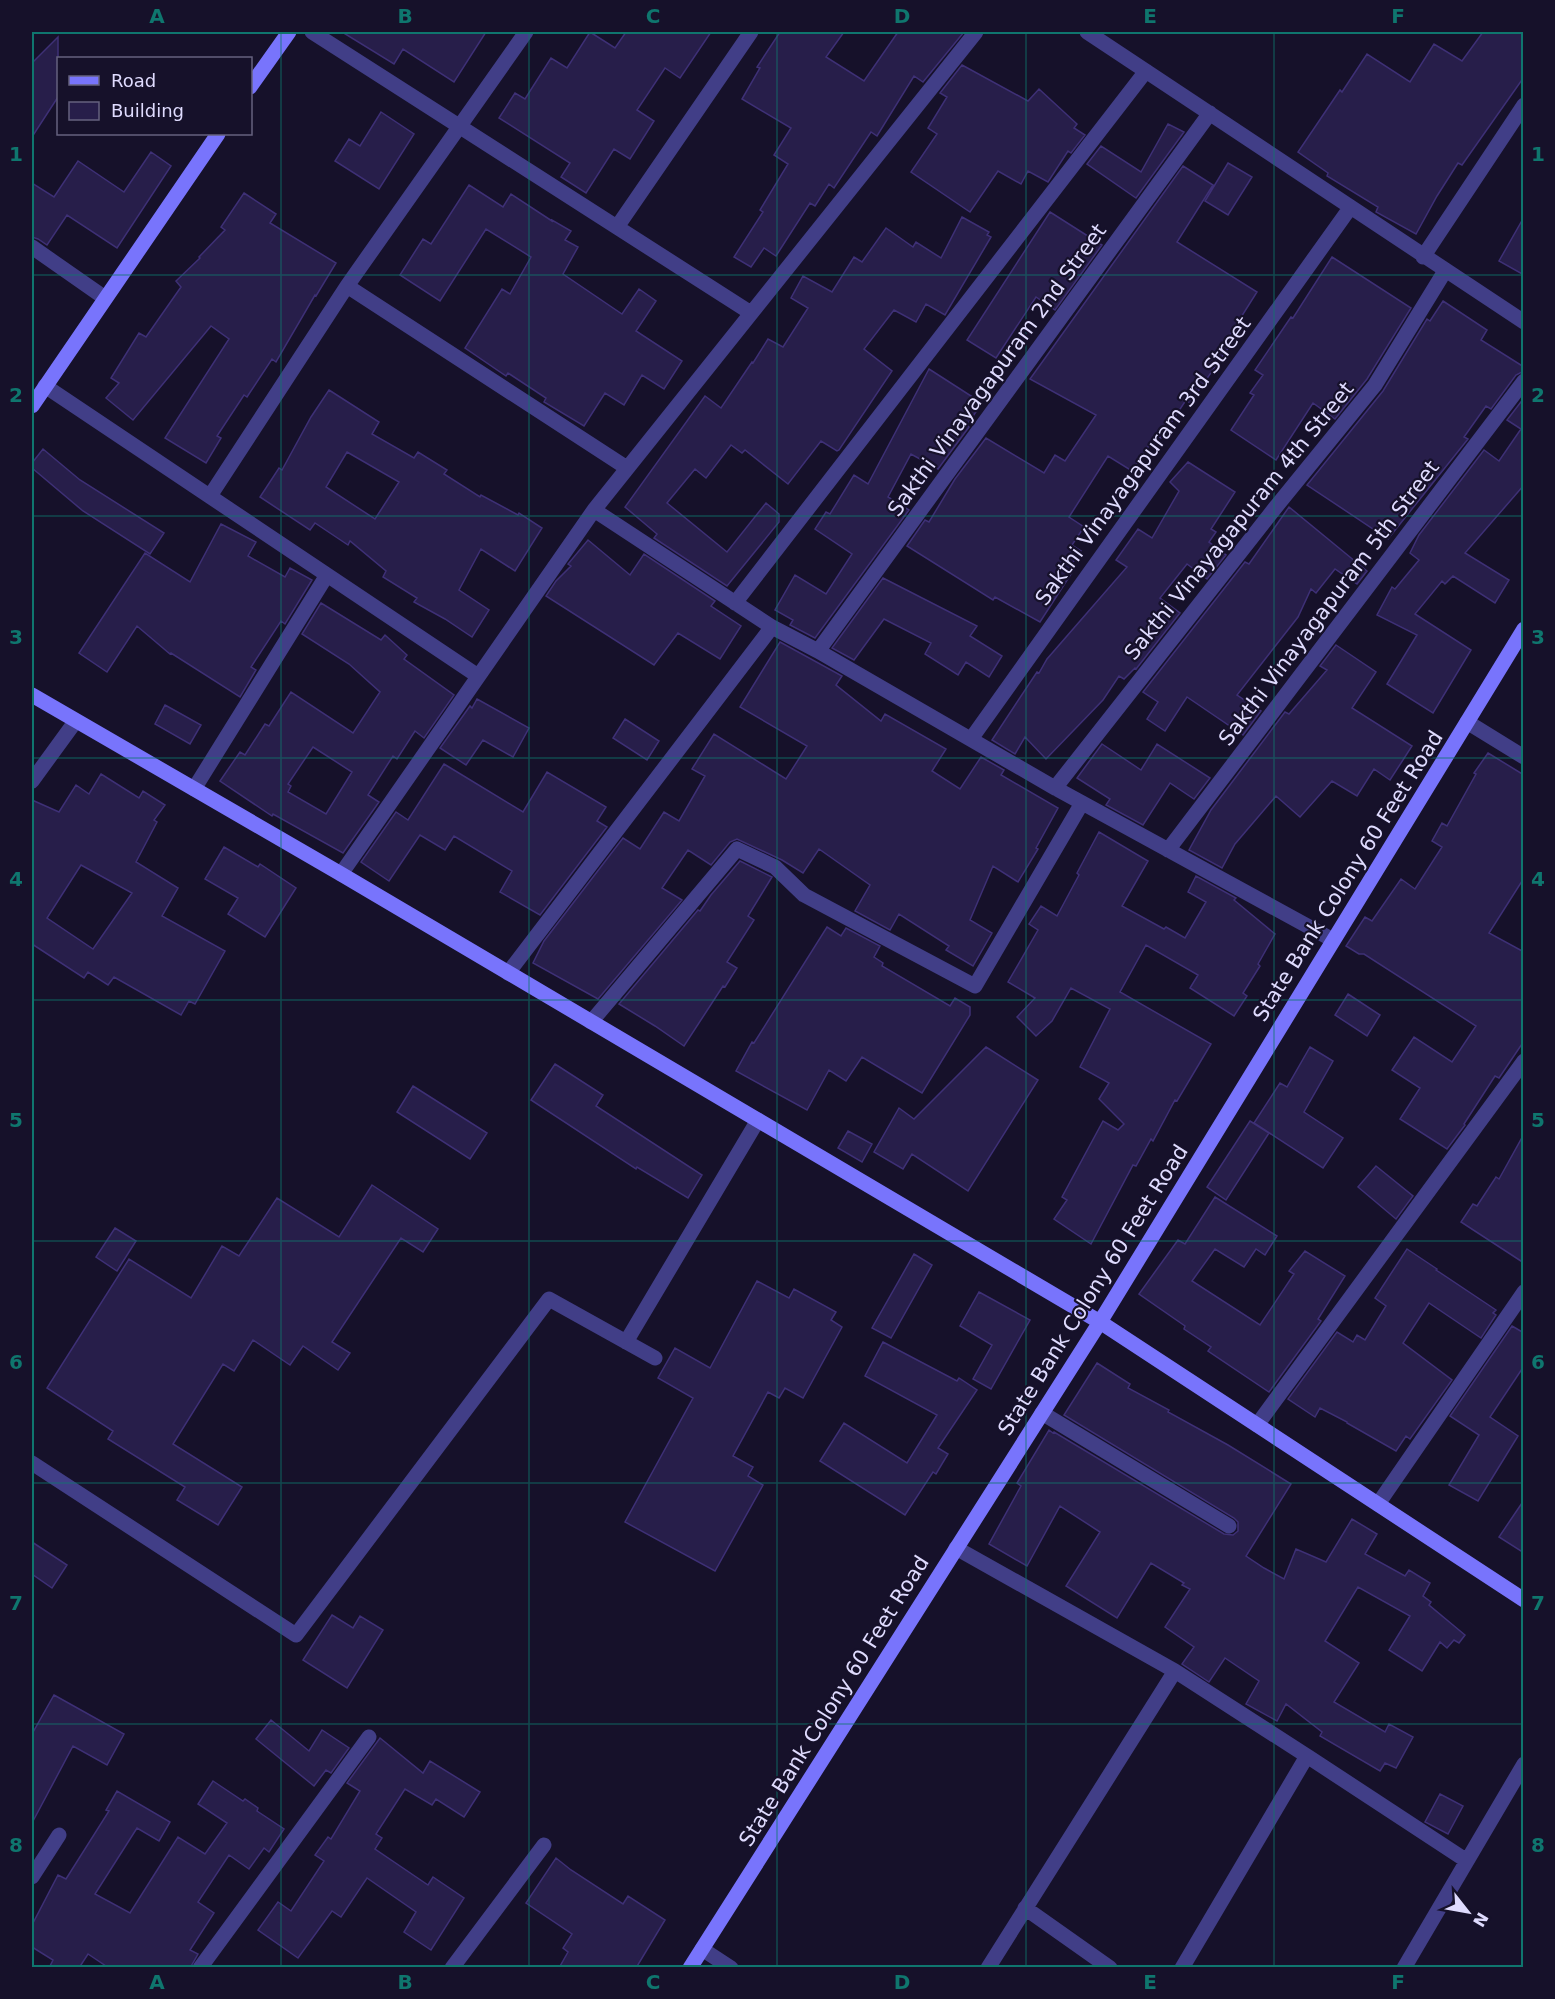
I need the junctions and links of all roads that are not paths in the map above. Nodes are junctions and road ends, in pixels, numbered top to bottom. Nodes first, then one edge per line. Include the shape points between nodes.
1 (289, 32) edge
2 (312, 32) edge
3 (526, 32) edge
4 (751, 32) edge
5 (976, 32) edge
6 (1088, 32) edge
7 (1146, 71) junction
8 (252, 84) edge
9 (1524, 105) edge
10 (1210, 113) junction
11 (460, 126) junction
12 (218, 135) edge
13 (1350, 208) junction
14 (617, 227) junction
15 (32, 247) edge
16 (1424, 257) junction
17 (1445, 271) junction
18 (347, 286) junction
19 (105, 298) junction
20 (751, 313) junction
21 (1524, 322) edge
22 (1524, 381) edge
23 (45, 386) junction
24 (32, 406) edge
25 (627, 468) junction
26 (210, 496) junction
27 (594, 510) junction
28 (327, 575) junction
29 (735, 603) junction
30 (772, 627) junction
31 (1524, 629) edge
32 (818, 651) junction
33 (478, 676) junction
34 (32, 695) edge
35 (75, 722) junction
36 (1467, 722) junction
37 (971, 739) junction
38 (1524, 757) edge
39 (32, 781) edge
40 (1055, 788) junction
41 (194, 789) junction
42 (1082, 803) junction
43 (1168, 850) junction
44 (341, 874) junction
45 (1333, 940) junction
46 (508, 973) junction
47 (591, 1022) junction
48 (1524, 1061) edge
49 (758, 1120) junction
50 (1524, 1292) edge
51 (1100, 1322) junction
52 (626, 1342) junction
53 (655, 1358) dead end
54 (1042, 1413) junction
55 (1257, 1425) junction
56 (32, 1463) edge
57 (1378, 1504) junction
58 (1229, 1526) dead end
59 (956, 1548) junction
60 (1524, 1600) edge
61 (1175, 1671) junction
62 (369, 1737) dead end
63 (1307, 1756) junction
64 (1524, 1764) edge
65 (59, 1834) dead end
66 (544, 1845) dead end
67 (1467, 1861) junction
68 (32, 1877) edge
69 (1025, 1908) junction
70 (702, 1949) junction
71 (200, 1968) edge
72 (452, 1968) edge
73 (690, 1968) edge
74 (731, 1968) edge
75 (988, 1968) edge
76 (1110, 1968) edge
77 (1182, 1968) edge
78 (1404, 1968) edge

1 - 8 street
2 - 11 street
3 - 11 street
4 - 14 street
5 - 20 street
6 - 7 street
7 - 10 street
7 - 29 street
9 - 16 street
10 - 13 street
10 - 32 street, Sakthi Vinayagapuram 2nd Street
11 - 14 street
11 - 18 street
12 - 19 street
13 - 16 street
13 - 37 street, Sakthi Vinayagapuram 3rd Street
14 - 20 street
15 - 19 street
16 - 17 street
17 - 21 street
17 - 40 street, Sakthi Vinayagapuram 4th Street via 1375,384
18 - 25 street
18 - 26 street
19 - 23 street
20 - 25 street
22 - 43 street, Sakthi Vinayagapuram 5th Street
23 - 24 street
23 - 26 street
25 - 27 street
26 - 28 street
27 - 29 street
27 - 33 street
28 - 33 street
28 - 41 street
29 - 30 street
30 - 32 street
30 - 46 street
31 - 36 street, State Bank Colony 60 Feet Road
32 - 37 street
33 - 44 street
34 - 35 street
35 - 39 street
35 - 41 street
36 - 38 street
36 - 45 street, State Bank Colony 60 Feet Road
37 - 40 street
40 - 42 street
41 - 44 street
42 - 43 street
42 - 47 street via 975,986 804,895 775,867 736,849
43 - 45 street
44 - 46 street
45 - 51 street, State Bank Colony 60 Feet Road
46 - 47 street
47 - 49 street
48 - 55 street
49 - 51 street
49 - 52 street
50 - 57 street
51 - 54 street, State Bank Colony 60 Feet Road
51 - 55 street
52 - 53 street
52 - 56 street via 549,1299 296,1635
54 - 58 street
54 - 59 street, State Bank Colony 60 Feet Road
55 - 57 street
57 - 60 street
59 - 61 street
59 - 70 street, State Bank Colony 60 Feet Road
61 - 63 street
61 - 69 street
62 - 71 street
63 - 67 street
63 - 77 street
64 - 67 street
65 - 68 street
66 - 72 street
67 - 78 street
69 - 75 street
69 - 76 street
70 - 73 street, State Bank Colony 60 Feet Road
70 - 74 street

